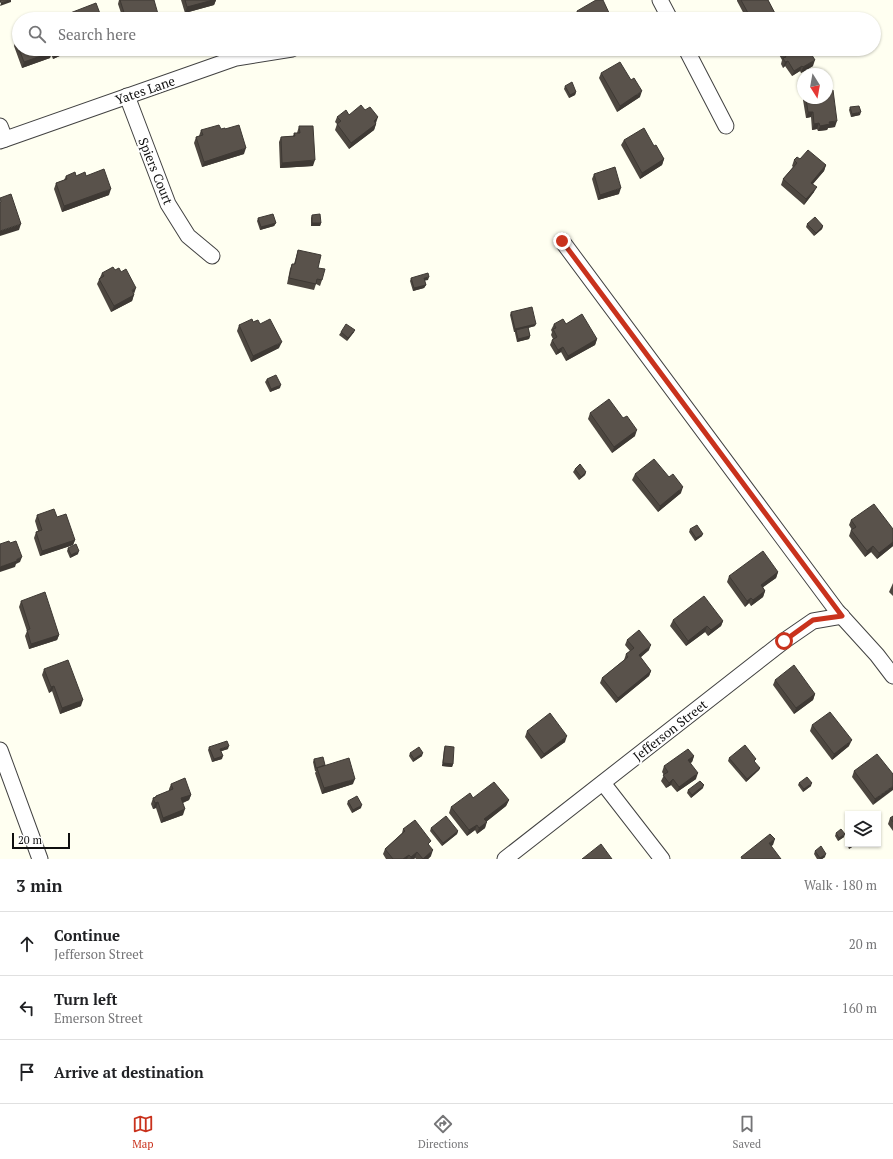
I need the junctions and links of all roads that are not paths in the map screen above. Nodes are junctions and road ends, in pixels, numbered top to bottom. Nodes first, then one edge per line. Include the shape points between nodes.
1 (660, 0) edge
2 (666, 12) edge
3 (248, 56) edge
4 (690, 56) edge
5 (127, 96) junction
6 (726, 126) dead end
7 (2, 135) edge
8 (562, 241) dead end
9 (212, 256) dead end
10 (842, 616) junction
11 (893, 676) edge
12 (0, 750) edge
13 (604, 783) junction
14 (40, 859) edge
15 (505, 859) edge
16 (662, 859) edge

1 - 2 street
3 - 5 street, Yates Lane
4 - 6 street
5 - 7 street, Yates Lane
5 - 9 street, Spiers Court via 168,204 188,236
8 - 10 street
10 - 11 street
10 - 13 street, Jefferson Street via 813,620
12 - 14 street
13 - 15 street, Jefferson Street
13 - 16 street

